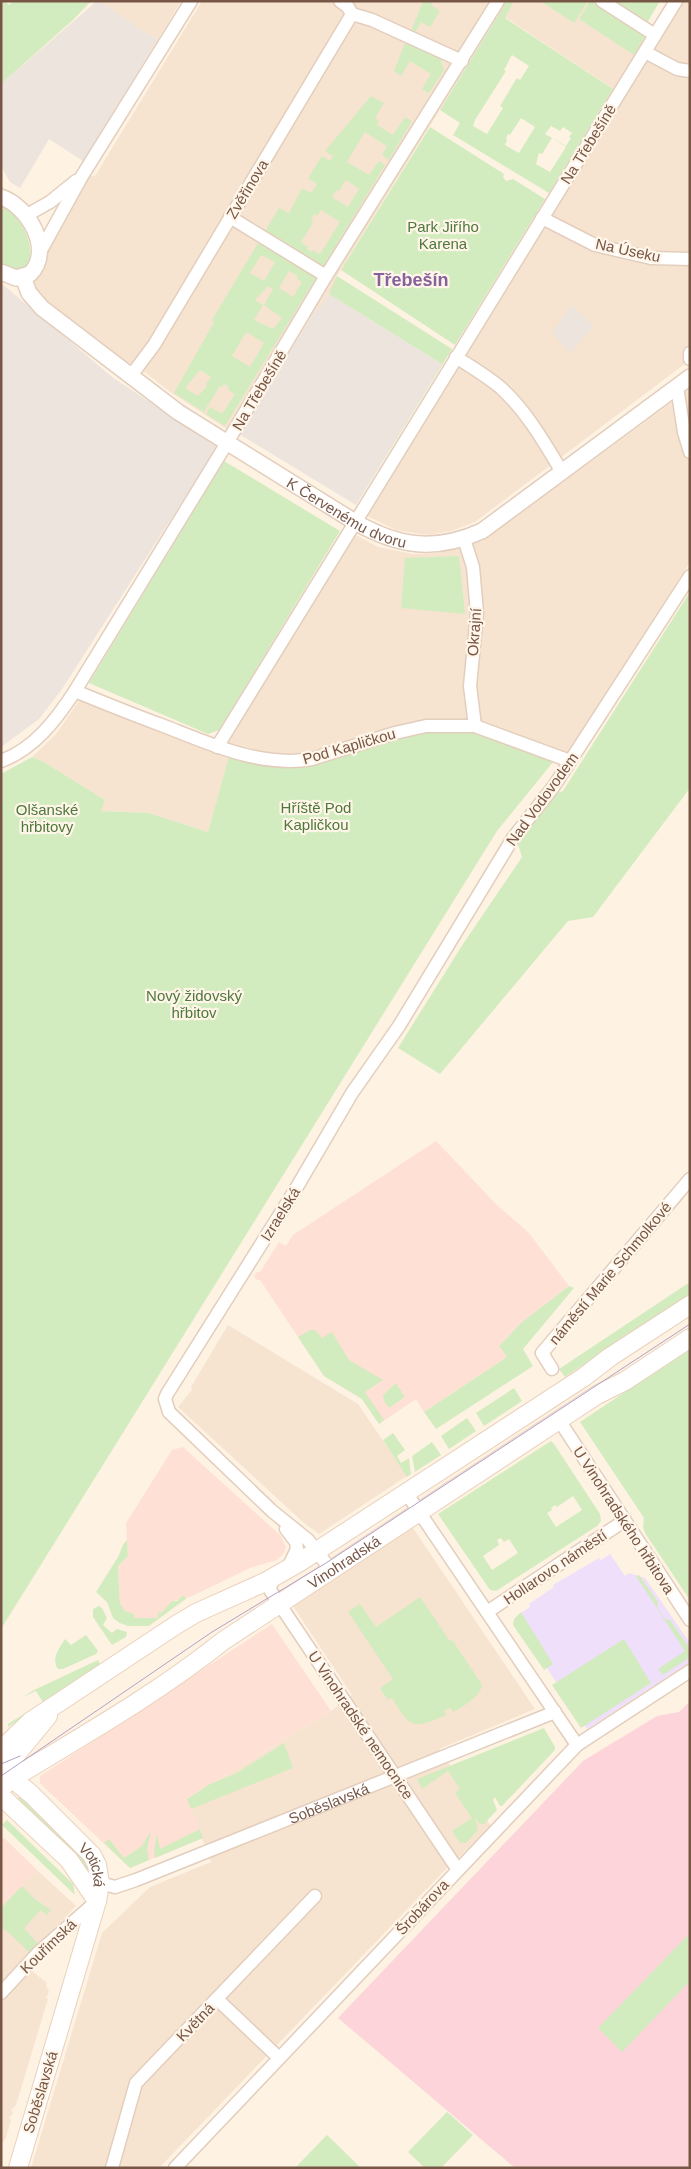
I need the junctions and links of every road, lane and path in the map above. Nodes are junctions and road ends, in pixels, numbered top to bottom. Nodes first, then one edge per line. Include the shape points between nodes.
1 (191, 1) edge
2 (340, 1) edge
3 (498, 1) edge
4 (602, 1) edge
5 (676, 1) edge
6 (352, 14) junction
7 (655, 35) junction
8 (645, 52) junction
9 (462, 61) junction
10 (690, 71) edge
11 (82, 176) junction
12 (1, 197) edge
13 (27, 215) junction
14 (230, 217) junction
15 (542, 218) junction
16 (39, 254) junction
17 (690, 259) edge
18 (1, 272) edge
19 (326, 276) junction
20 (24, 277) junction
21 (690, 353) edge
22 (456, 357) junction
23 (690, 359) edge
24 (130, 377) junction
25 (690, 377) edge
26 (677, 387) junction
27 (226, 444) junction
28 (690, 452) edge
29 (562, 472) junction
30 (355, 522) junction
31 (464, 539) junction
32 (690, 576) edge
33 (75, 691) junction
34 (475, 726) junction
35 (217, 747) junction
36 (1, 761) edge
37 (570, 761) junction
38 (399, 1026) joint
39 (690, 1179) edge
40 (690, 1305) edge
41 (690, 1338) edge
42 (552, 1369) dead end
43 (559, 1420) junction
44 (407, 1494) junction
45 (272, 1511) junction
46 (419, 1512) junction
47 (624, 1521) junction
48 (317, 1552) junction
49 (331, 1570) junction
50 (279, 1575) junction
51 (279, 1604) junction
52 (487, 1612) junction
53 (690, 1620) edge
54 (690, 1671) edge
55 (55, 1705) junction
56 (554, 1712) junction
57 (577, 1745) junction
58 (1, 1750) edge
59 (4, 1776) edge
60 (395, 1776) junction
61 (1, 1796) edge
62 (458, 1870) junction
63 (100, 1883) junction
64 (315, 1896) dead end
65 (97, 1901) junction
66 (1, 1993) edge
67 (217, 1999) junction
68 (279, 2058) junction
69 (18, 2168) edge
70 (112, 2168) edge
71 (175, 2168) edge

1 - 11 street
2 - 6 street
3 - 9 street, Na Třebešíně
4 - 7 street
5 - 7 street, Na Třebešíně
6 - 9 street
6 - 14 street, Zvěřinova
7 - 8 street, Na Třebešíně
8 - 10 street via 677,69
8 - 15 street, Na Třebešíně
9 - 19 street, Na Třebešíně
11 - 13 street via 50,202
11 - 16 street
12 - 13 street
13 - 16 street via 37,238
14 - 19 street
14 - 24 street, Zvěřinova via 154,344
15 - 17 street, Na Úseku via 594,245 652,258
15 - 22 street, Na Třebešíně
16 - 20 street via 34,271
18 - 20 street via 11,277
19 - 27 street, Na Třebešíně
20 - 24 street, K Červenému dvoru via 34,300
21 - 23 street
22 - 29 street via 490,379 519,406
22 - 30 street, Na Třebešíně
24 - 27 street, K Červenému dvoru
25 - 26 street, K Červenému dvoru
26 - 28 street
26 - 29 street, K Červenému dvoru
27 - 30 street, K Červenému dvoru
27 - 33 street, Na Třebešíně
29 - 31 street, K Červenému dvoru via 499,520
30 - 31 street, K Červenému dvoru via 376,534 405,543 439,544
30 - 35 street, Na Třebešíně
31 - 34 street, Okrajní via 473,567 476,613 470,686
32 - 37 street, Nad Vodovodem
33 - 35 street, Pod Kapličkou
33 - 36 street, Na Třebešíně via 41,736
34 - 35 street, Pod Kapličkou via 426,726 395,732 334,754 298,762 272,760
34 - 37 street, Pod Kapličkou
37 - 38 street, Nad Vodovodem via 513,838
38 - 45 street, Izraelská via 352,1093 165,1400 176,1420
39 - 42 street, náměstí Marie Schmolkové via 542,1353
40 - 44 main road, Vinohradská
41 - 43 main road, Vinohradská
43 - 46 main road, Vinohradská
43 - 47 street, U Vinohradského hřbitova
44 - 46 street, Hollarovo náměstí
44 - 48 main road, Vinohradská
45 - 48 street via 308,1540
45 - 50 street via 297,1546
46 - 49 main road, Vinohradská
46 - 52 street, Hollarovo náměstí
47 - 52 street, Hollarovo náměstí
47 - 53 street, U Vinohradského hřbitova
48 - 49 street
48 - 50 main road, Vinohradská
49 - 51 main road, Vinohradská
50 - 51 street, U Vinohradské nemocnice via 270,1590
50 - 55 main road, Vinohradská via 176,1624
51 - 59 main road, Vinohradská via 89,1732
51 - 60 street, U Vinohradské nemocnice
52 - 56 street, Hollarovo náměstí
54 - 57 street, Šrobárova
55 - 58 main road, Vinohradská via 27,1724
55 - 59 main road
56 - 57 street, Hollarovo náměstí
56 - 60 street, Soběslavská
57 - 62 street, Šrobárova
59 - 63 main road, Votická via 85,1846 97,1865
60 - 62 street, U Vinohradské nemocnice
60 - 63 street, Soběslavská via 122,1886
61 - 65 main road, Votická via 69,1860
62 - 68 street, Šrobárova
63 - 65 main road, Votická
64 - 67 street, Květná
65 - 66 street, Kouřimská via 38,1953
65 - 69 main road, Soběslavská
67 - 68 street
67 - 70 street, Květná via 136,2082
68 - 71 street, Šrobárova

